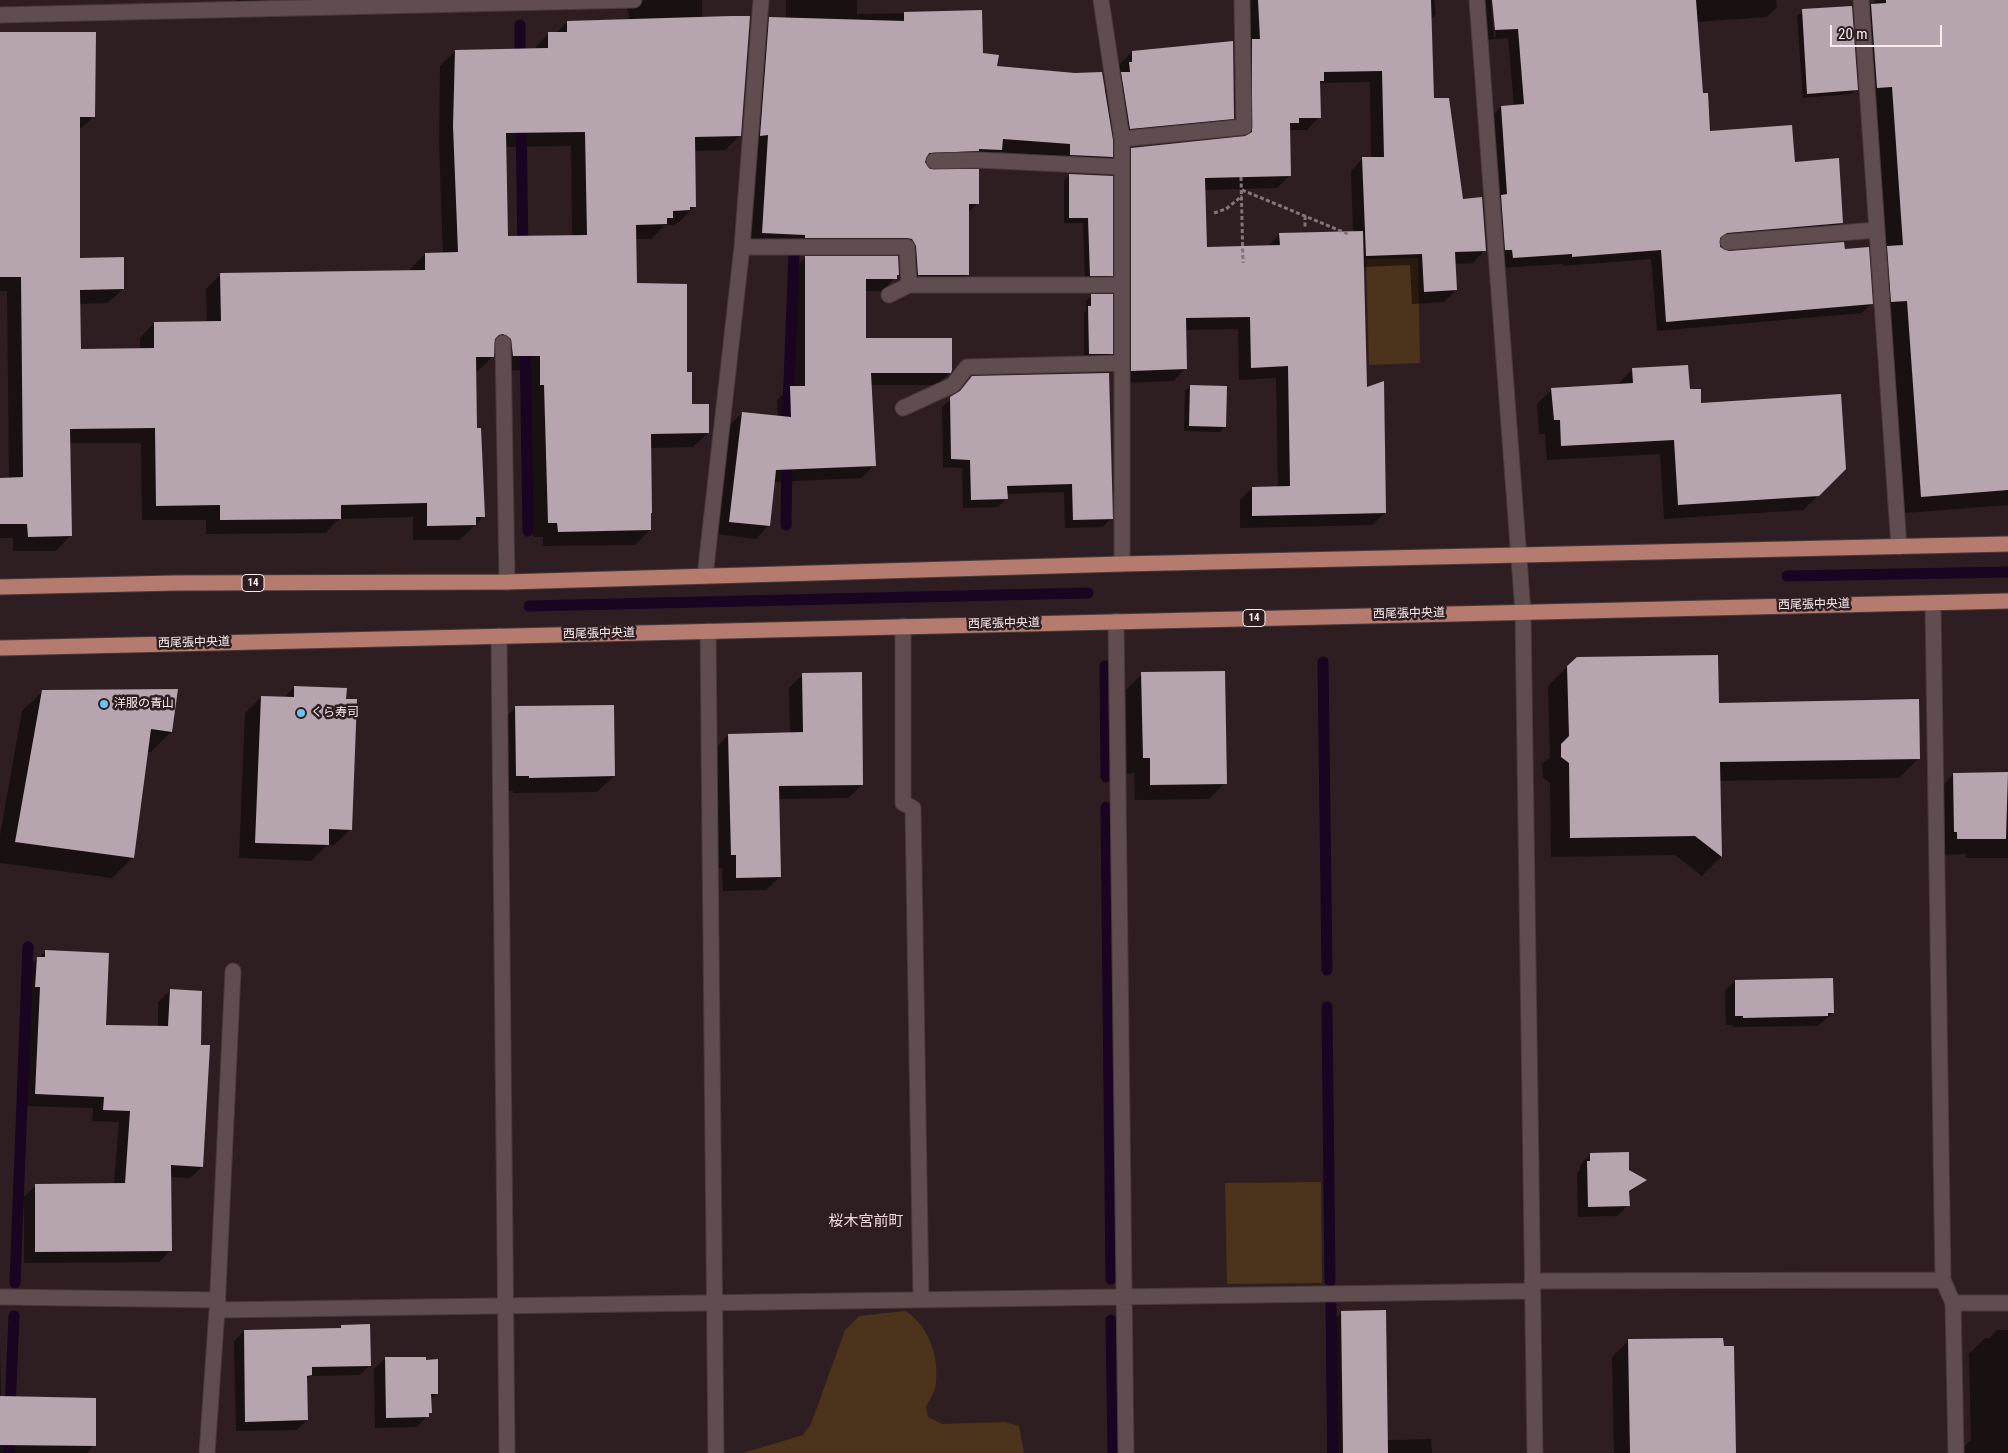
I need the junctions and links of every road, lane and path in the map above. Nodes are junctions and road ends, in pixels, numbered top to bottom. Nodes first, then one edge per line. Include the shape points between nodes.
1 (634, 0) edge
2 (761, 0) edge
3 (1101, 0) edge
4 (1242, 0) edge
5 (1477, 0) edge
6 (1861, 0) edge
7 (357, 3) edge
8 (142, 6) edge
9 (0, 15) edge
10 (1122, 139) junction
11 (934, 161) dead end
12 (1122, 167) junction
13 (1242, 177) dead end
14 (1242, 190) junction
15 (1242, 196) junction
16 (1214, 213) dead end
17 (1305, 216) junction
18 (1305, 229) dead end
19 (1877, 230) junction
20 (1348, 234) dead end
21 (1728, 242) dead end
22 (742, 247) junction
23 (1243, 263) dead end
24 (909, 285) junction
25 (1122, 285) junction
26 (890, 295) dead end
27 (503, 343) dead end
28 (1122, 362) junction
29 (903, 408) dead end
30 (2008, 544) edge
31 (1899, 547) junction
32 (1519, 556) junction
33 (1122, 564) junction
34 (705, 576) junction
35 (507, 582) junction
36 (0, 587) edge
37 (2008, 601) edge
38 (1933, 602) junction
39 (1523, 612) junction
40 (1116, 621) junction
41 (903, 626) junction
42 (708, 631) junction
43 (499, 636) junction
44 (0, 648) edge
45 (233, 971) dead end
46 (1943, 1280) junction
47 (1532, 1286) junction
48 (1124, 1296) junction
49 (0, 1297) edge
50 (921, 1300) junction
51 (715, 1303) junction
52 (1953, 1303) junction
53 (2008, 1303) edge
54 (217, 1305) junction
55 (505, 1306) junction
56 (207, 1453) edge
57 (507, 1453) edge
58 (716, 1453) edge
59 (1126, 1453) edge
60 (1535, 1453) edge
61 (1956, 1453) edge

1 - 7 street
2 - 22 street
3 - 10 street
4 - 10 street via 1244,127
5 - 32 street
6 - 19 street
7 - 8 street
8 - 9 street
10 - 12 street
11 - 12 street
12 - 25 street
13 - 14 path
14 - 15 path
14 - 17 path
15 - 16 path via 1226,209
15 - 23 path
17 - 18 path
17 - 20 path
19 - 21 street
19 - 31 street
22 - 24 street via 907,247
22 - 34 street
24 - 25 street
24 - 26 street
25 - 28 street
27 - 35 street
28 - 29 street via 967,367 953,385
28 - 33 street
30 - 31 main road, 14
31 - 32 main road, 14
32 - 33 main road, 14
32 - 39 street
33 - 34 main road, 14
34 - 35 main road, 14
35 - 36 main road, 14
37 - 38 main road, 西尾張中央道 / 14
38 - 39 main road, 西尾張中央道 / 14
38 - 46 street
39 - 40 main road, 西尾張中央道 / 14
39 - 47 street
40 - 41 main road, 西尾張中央道 / 14
40 - 48 street
41 - 42 main road, 西尾張中央道 / 14
41 - 50 street via 903,803 913,808
42 - 43 main road, 西尾張中央道 / 14
42 - 51 street
43 - 44 main road, 西尾張中央道 / 14
43 - 55 street
45 - 54 street
46 - 47 street
46 - 52 street
47 - 48 street
47 - 60 street
48 - 50 street
48 - 59 street
49 - 54 street
50 - 51 street
51 - 55 street
51 - 58 street
52 - 53 street
52 - 61 street
54 - 55 street
54 - 56 street
55 - 57 street

